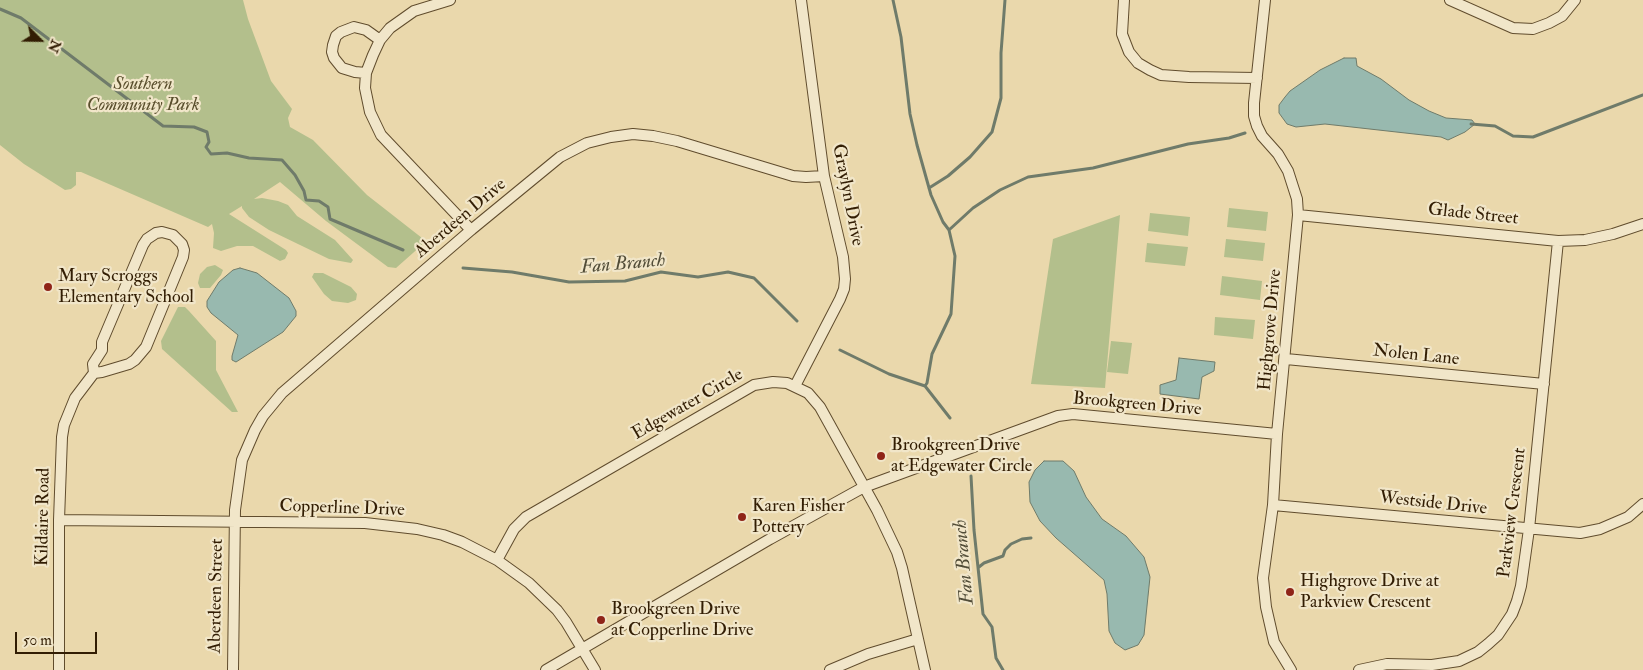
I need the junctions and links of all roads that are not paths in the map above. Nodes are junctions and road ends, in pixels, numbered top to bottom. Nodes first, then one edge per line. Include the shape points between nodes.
1 (450, 0) edge
2 (800, 0) edge
3 (1124, 0) edge
4 (1265, 0) edge
5 (1450, 0) edge
6 (1575, 0) edge
7 (380, 40) junction
8 (366, 73) junction
9 (1257, 78) junction
10 (824, 176) junction
11 (1298, 215) junction
12 (1643, 224) edge
13 (471, 230) junction
14 (1558, 241) junction
15 (1286, 359) junction
16 (94, 373) junction
17 (1544, 384) junction
18 (795, 386) junction
19 (1278, 434) junction
20 (864, 487) junction
21 (1643, 504) edge
22 (1272, 505) junction
23 (59, 520) junction
24 (234, 522) junction
25 (1529, 529) junction
26 (496, 560) junction
27 (918, 640) junction
28 (583, 649) junction
29 (59, 670) edge
30 (233, 670) edge
31 (546, 670) edge
32 (595, 670) edge
33 (830, 670) edge
34 (926, 670) edge
35 (1290, 670) edge
36 (1359, 670) edge

1 - 7 street via 414,11 390,28
2 - 10 street, Graylyn Drive
3 - 9 street via 1122,34 1129,52 1138,63 1161,75
4 - 9 street, Highgrove Drive
5 - 6 street via 1513,28 1533,29 1562,16
7 - 8 street
7 - 8 street via 366,30 354,27 336,36 332,45 334,58 342,68
8 - 13 street via 365,88 370,112 381,135
9 - 11 street, Highgrove Drive via 1254,116 1262,136 1288,171 1297,198
10 - 13 street, Aberdeen Drive via 793,176 653,136 611,137 587,143 560,158
10 - 18 street, Graylyn Drive via 843,257 844,289
11 - 14 street, Glade Street
11 - 15 street, Highgrove Drive
12 - 14 street, Glade Street via 1585,240
13 - 24 street, Aberdeen Drive via 282,393 268,410 254,430 242,460
14 - 17 street, Parkview Crescent
15 - 17 street, Nolen Lane
15 - 19 street, Highgrove Drive
16 - 16 street, Kildaire Road via 129,364 146,347 183,257 182,244 173,235 156,233 143,245 102,342 102,350 93,364
16 - 23 street, Kildaire Road via 75,398 64,426
17 - 25 street, Parkview Crescent
18 - 20 street, Edgewater Circle via 808,393 820,407
18 - 26 street, Edgewater Circle via 772,382 754,385 526,517 514,529
19 - 20 street, Brookgreen Drive via 1073,414 1058,416
19 - 22 street, Highgrove Drive
20 - 27 street, Edgewater Circle via 897,552
20 - 28 street, Brookgreen Drive
21 - 25 street, Westside Drive via 1628,517 1580,534
22 - 25 street, Westside Drive
22 - 35 street, Highgrove Drive via 1263,578 1266,607 1274,642
23 - 24 street, Copperline Drive
23 - 29 street, Kildaire Road
24 - 26 street, Copperline Drive via 365,523 417,529 462,542
24 - 30 street, Aberdeen Street
25 - 36 street, Parkview Crescent via 1517,601 1507,624 1488,644 1459,661 1432,665 1387,664
26 - 28 street, Copperline Drive via 512,569 544,597 566,622
27 - 33 street via 868,654
27 - 34 street, Edgewater Circle
28 - 31 street, Brookgreen Drive
28 - 32 street, Copperline Drive

